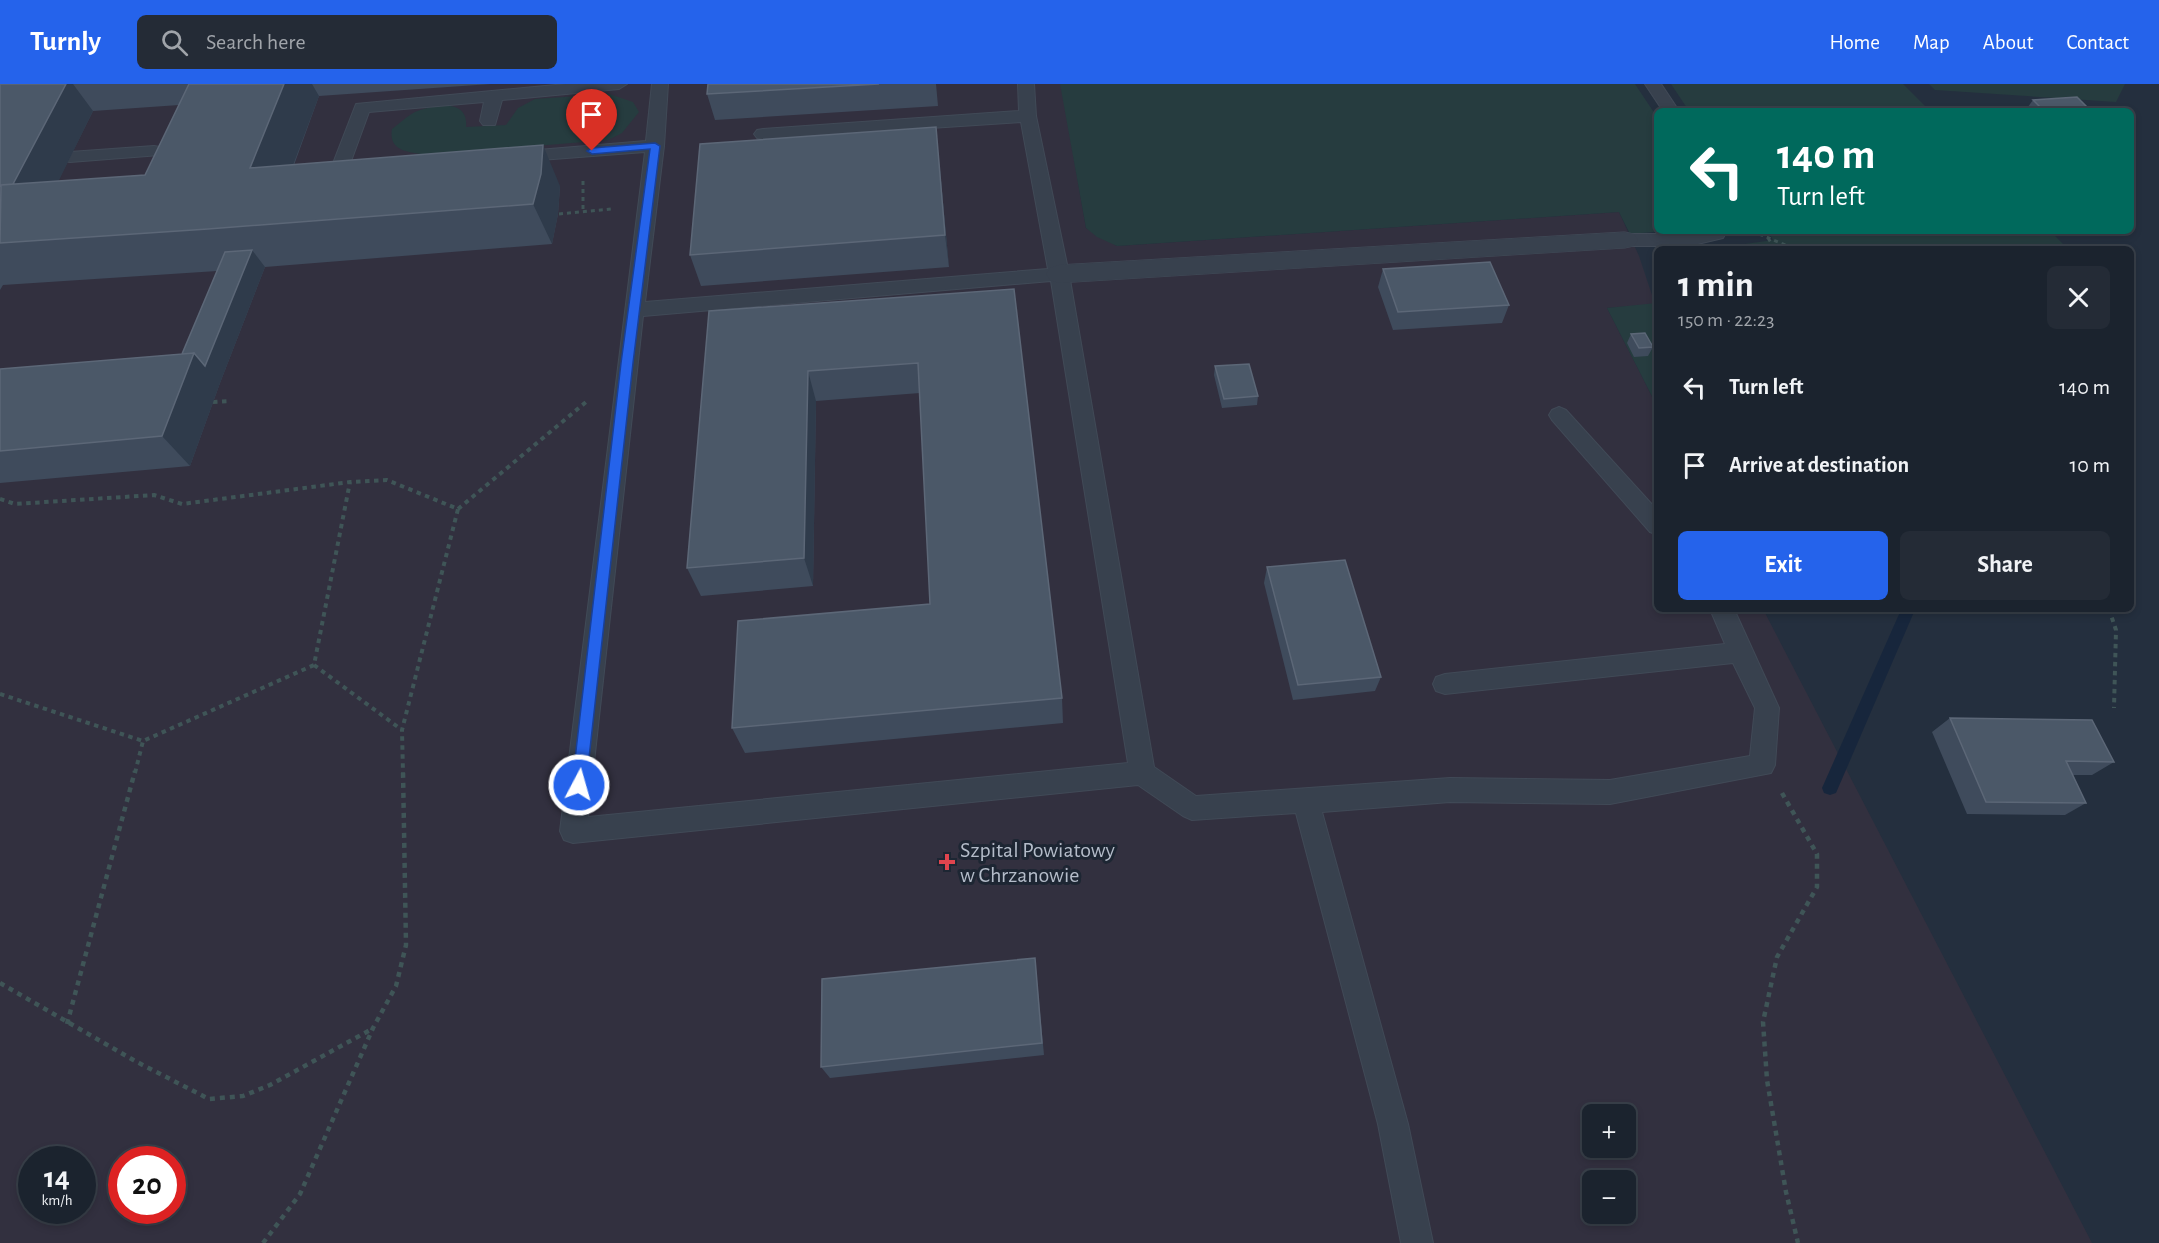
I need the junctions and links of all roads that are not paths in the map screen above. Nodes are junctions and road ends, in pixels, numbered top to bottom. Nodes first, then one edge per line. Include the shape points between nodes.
1 (619, 84) edge
2 (660, 84) edge
3 (1026, 84) edge
4 (1653, 84) edge
5 (494, 96) junction
6 (1669, 108) edge
7 (1029, 116) junction
8 (489, 121) dead end
9 (763, 134) dead end
10 (655, 146) junction
11 (154, 151) edge
12 (70, 157) dead end
13 (501, 158) edge
14 (374, 168) edge
15 (1716, 234) edge
16 (1625, 240) joint
17 (1059, 274) junction
18 (635, 310) junction
19 (1559, 415) dead end
20 (1654, 522) edge
21 (1723, 612) edge
22 (1740, 652) junction
23 (1445, 684) dead end
24 (1142, 773) junction
25 (1306, 801) junction
26 (1417, 1243) edge

1 - 5 lane
2 - 10 lane
3 - 7 lane
4 - 6 lane
5 - 8 lane
5 - 14 lane via 362,108 339,171
7 - 9 lane
7 - 17 lane
10 - 13 lane
10 - 18 lane
11 - 12 lane
15 - 16 lane via 1689,240
16 - 17 street
17 - 18 lane
17 - 24 lane
18 - 24 lane via 573,831
19 - 20 lane
21 - 22 lane
22 - 23 lane
22 - 25 lane via 1767,708 1762,765 1610,792 1450,790
24 - 25 lane via 1192,808
25 - 26 lane via 1394,1124

